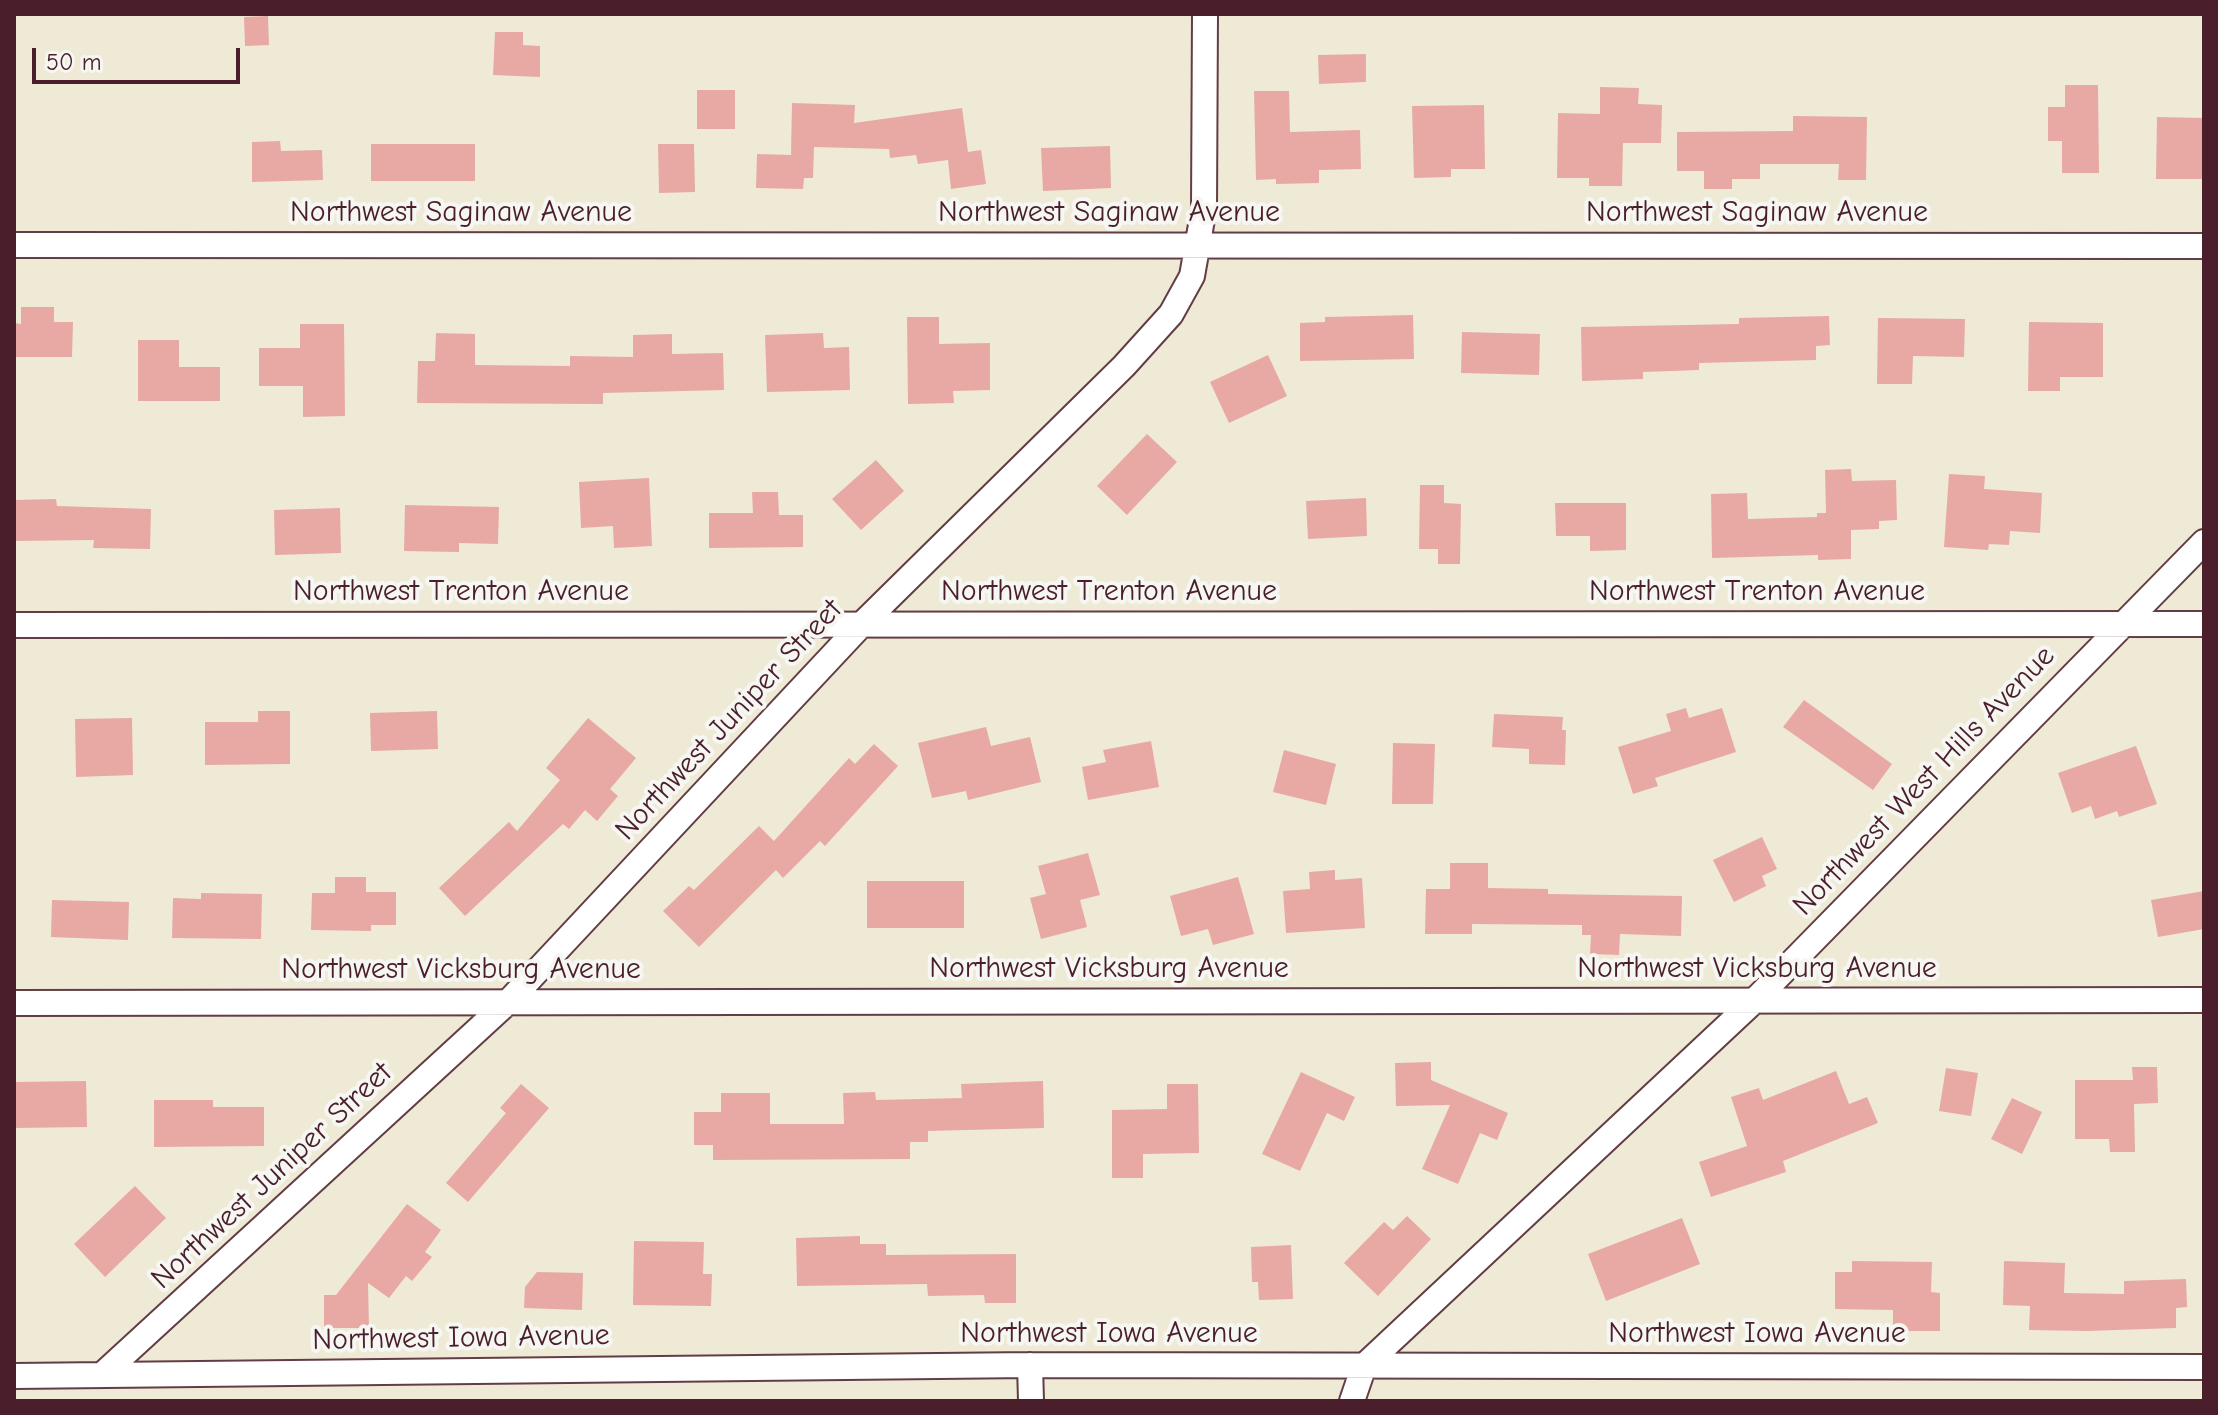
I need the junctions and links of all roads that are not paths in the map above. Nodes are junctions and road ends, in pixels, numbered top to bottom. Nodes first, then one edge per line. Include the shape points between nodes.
1 (1205, 14) edge
2 (14, 245) edge
3 (1199, 245) junction
4 (2204, 246) edge
5 (2204, 542) edge
6 (862, 624) junction
7 (2122, 624) junction
8 (2204, 624) edge
9 (14, 625) edge
10 (2204, 1000) edge
11 (509, 1001) junction
12 (1754, 1001) junction
13 (14, 1003) edge
14 (1030, 1365) junction
15 (1364, 1366) junction
16 (2204, 1367) edge
17 (104, 1373) junction
18 (14, 1376) edge
19 (1031, 1401) edge
20 (1352, 1401) edge

1 - 3 street, Northwest Juniper Street via 1204,208
2 - 3 street, Northwest Saginaw Avenue
3 - 4 street, Northwest Saginaw Avenue
3 - 6 street, Northwest Juniper Street via 1192,276 1171,314
5 - 7 street, Northwest West Hills Avenue
6 - 7 street, Northwest Trenton Avenue
6 - 9 street, Northwest Trenton Avenue
6 - 11 street, Northwest Juniper Street
7 - 8 street, Northwest Trenton Avenue
7 - 12 street, Northwest West Hills Avenue
10 - 12 street, Northwest Vicksburg Avenue
11 - 12 street, Northwest Vicksburg Avenue
11 - 13 street, Northwest Vicksburg Avenue
11 - 17 street, Northwest Juniper Street
12 - 15 street, Northwest West Hills Avenue
14 - 15 street, Northwest Iowa Avenue
14 - 17 street, Northwest Iowa Avenue
14 - 19 street
15 - 16 street, Northwest Iowa Avenue
15 - 20 street, Northwest West Hills Avenue
17 - 18 street, Northwest Iowa Avenue

